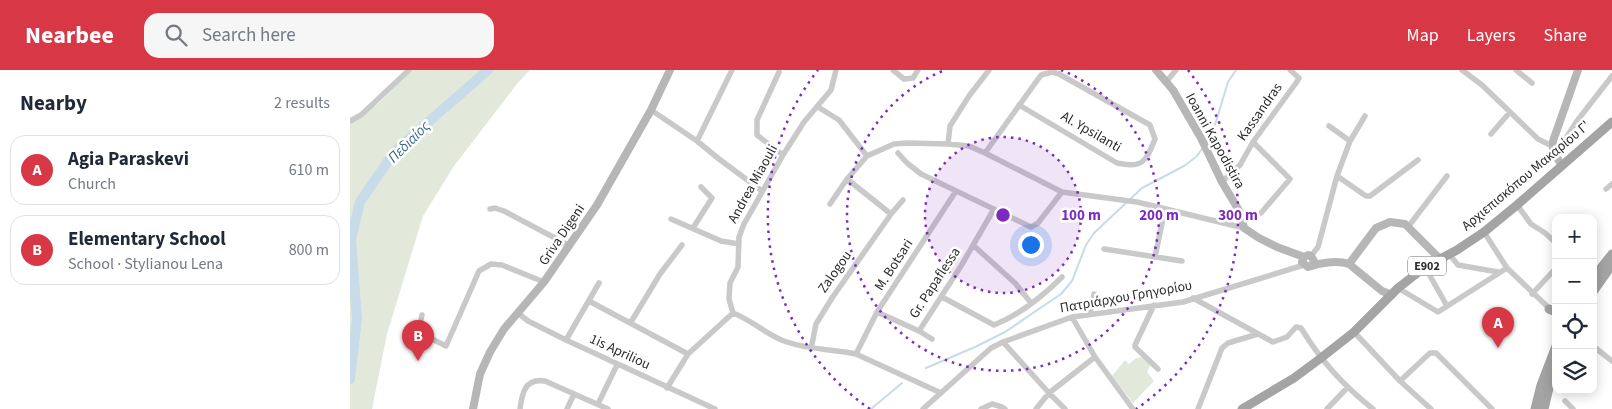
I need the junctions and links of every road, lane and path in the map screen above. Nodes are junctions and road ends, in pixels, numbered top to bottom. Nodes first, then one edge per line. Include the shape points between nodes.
1 (409, 70) edge
2 (670, 70) edge
3 (732, 70) edge
4 (836, 70) edge
5 (894, 70) edge
6 (918, 70) edge
7 (989, 70) edge
8 (1156, 70) edge
9 (1176, 70) edge
10 (1290, 70) edge
11 (1462, 70) edge
12 (1516, 70) edge
13 (1575, 71) edge
14 (779, 72) dead end
15 (1612, 76) edge
16 (1166, 82) junction
17 (1532, 83) dead end
18 (1019, 105) junction
19 (818, 107) junction
20 (651, 110) junction
21 (1510, 112) junction
22 (1365, 116) dead end
23 (350, 120) edge
24 (1612, 122) edge
25 (1329, 126) dead end
26 (1491, 134) dead end
27 (697, 141) junction
28 (1350, 141) junction
29 (1253, 142) junction
30 (948, 144) junction
31 (1552, 146) junction
32 (984, 152) junction
33 (898, 153) dead end
34 (783, 155) junction
35 (1555, 155) junction
36 (867, 156) junction
37 (1418, 160) dead end
38 (1562, 166) junction
39 (1337, 176) junction
40 (1447, 176) dead end
41 (847, 179) junction
42 (1222, 182) junction
43 (1612, 184) edge
44 (701, 187) dead end
45 (1606, 189) dead end
46 (762, 191) junction
47 (956, 191) junction
48 (1062, 192) junction
49 (903, 200) dead end
50 (830, 204) dead end
51 (1517, 205) junction
52 (490, 209) dead end
53 (994, 209) junction
54 (1165, 209) junction
55 (1262, 213) dead end
56 (891, 214) junction
57 (672, 219) dead end
58 (1408, 227) junction
59 (693, 228) junction
60 (1244, 228) junction
61 (1484, 232) junction
62 (1552, 239) edge
63 (682, 244) dead end
64 (738, 244) junction
65 (570, 246) junction
66 (974, 246) junction
67 (1104, 249) dead end
68 (1449, 254) junction
69 (1612, 254) edge
70 (1155, 257) junction
71 (1440, 259) junction
72 (1309, 260) junction
73 (1182, 261) dead end
74 (1349, 264) junction
75 (1612, 265) edge
76 (1425, 267) junction
77 (1507, 268) junction
78 (1498, 272) junction
79 (1552, 272) edge
80 (1597, 273) edge
81 (1062, 277) dead end
82 (544, 282) junction
83 (598, 283) dead end
84 (1597, 286) edge
85 (1395, 292) junction
86 (1094, 294) dead end
87 (1532, 294) junction
88 (942, 298) junction
89 (1193, 298) junction
90 (589, 301) junction
91 (1031, 303) junction
92 (1154, 305) junction
93 (1447, 306) junction
94 (1552, 310) edge
95 (518, 312) junction
96 (878, 312) junction
97 (733, 313) junction
98 (1090, 314) junction
99 (422, 315) dead end
100 (1072, 317) junction
101 (631, 322) junction
102 (919, 331) junction
103 (1354, 332) junction
104 (1258, 334) junction
105 (932, 339) dead end
106 (566, 340) junction
107 (1002, 342) junction
108 (811, 349) junction
109 (1555, 349) edge
110 (1597, 349) edge
111 (688, 354) junction
112 (856, 354) junction
113 (1095, 357) junction
114 (1321, 358) junction
115 (1612, 361) edge
116 (617, 365) junction
117 (1158, 369) dead end
118 (1552, 380) edge
119 (1400, 381) junction
120 (667, 388) junction
121 (1347, 388) junction
122 (941, 393) junction
123 (574, 394) junction
124 (1049, 394) junction
125 (1564, 401) dead end
126 (598, 404) junction
127 (473, 409) edge
128 (520, 409) edge
129 (567, 409) edge
130 (608, 409) edge
131 (715, 409) edge
132 (923, 409) edge
133 (981, 409) edge
134 (1005, 409) edge
135 (1036, 409) edge
136 (1066, 409) edge
137 (1133, 409) edge
138 (1198, 409) edge
139 (1242, 409) edge
140 (1327, 409) edge
141 (1373, 409) edge
142 (1431, 409) edge
143 (1492, 409) edge
144 (1536, 409) edge
145 (1544, 409) edge
146 (1574, 409) edge

1 - 23 street via 361,115
2 - 20 street, Griva Digeni
3 - 27 street
4 - 19 street, Andrea Miaouli via 831,90
5 - 6 street via 904,79 913,78
7 - 30 street via 950,126
8 - 16 street, Ioanni Kapodistira
9 - 16 street
10 - 29 street, Kassandras via 1299,78
11 - 21 street via 1482,84
12 - 17 street
13 - 31 street
14 - 34 street via 757,120 757,135
15 - 35 street
16 - 42 street, Ioanni Kapodistira via 1202,138
18 - 18 street, Al. Ypsilanti via 1117,163 1140,164 1155,139 1150,125 1052,72 1041,75
18 - 32 street
19 - 34 street, Andrea Miaouli
19 - 36 street via 839,120
20 - 27 street
20 - 65 street, Griva Digeni
21 - 26 street
21 - 31 street via 1538,139
22 - 28 street
24 - 38 main road, Αρχιεπισκόπου Μακαρίου Γ' / E902
25 - 28 street
27 - 46 street
28 - 39 street
29 - 42 street, Kassandras via 1240,164
29 - 55 street via 1290,179
30 - 32 street via 969,146
30 - 36 street via 894,144
31 - 35 street
32 - 48 street
33 - 47 street via 921,174
34 - 46 street, Andrea Miaouli
35 - 38 street
36 - 41 street
37 - 39 street via 1370,196
38 - 51 main road, Αρχιεπισκόπου Μακαρίου Γ' / E902
39 - 72 street via 1318,247
40 - 58 street
41 - 50 street
41 - 56 street
42 - 60 street, Ioanni Kapodistira via 1241,214
43 - 45 street
44 - 59 street via 712,198
46 - 64 street, Andrea Miaouli via 744,224
47 - 53 street
47 - 96 street, M. Botsari
48 - 53 street via 1038,223 1031,227
48 - 54 street via 1138,202
49 - 56 street, Zalogou
51 - 61 main road, Αρχιεπισκόπου Μακαρίου Γ' / E902
51 - 62 street via 1531,224
52 - 65 street via 504,211
53 - 66 street, Gr. Papaflessa
54 - 60 street
54 - 70 street
56 - 108 street, Zalogou via 816,324
57 - 59 street
58 - 71 street
58 - 74 street via 1390,222 1376,228
59 - 64 street via 721,241
60 - 72 street
61 - 68 main road, Αρχιεπισκόπου Μακαρίου Γ' / E902
61 - 77 street
63 - 101 street
64 - 97 street, Andrea Miaouli via 738,266 730,283 729,299
65 - 82 street, Griva Digeni
66 - 88 street, Gr. Papaflessa
66 - 91 street via 1015,283
67 - 70 street
68 - 71 main road, Αρχιεπισκόπου Μακαρίου Γ' / E902
68 - 78 street via 1458,265
69 - 80 main road
70 - 73 street
71 - 76 main road, Αρχιεπισκόπου Μακαρίου Γ' / E902
72 - 74 street
72 - 89 street, Πατριάρχου Γρηγορίου
74 - 85 street via 1382,290
75 - 84 main road
76 - 85 main road, Αρχιεπισκόπου Μακαρίου Γ' / E902
76 - 93 street
77 - 78 street
77 - 87 street
78 - 93 street
79 - 87 street
81 - 91 street
82 - 95 street, Griva Digeni
82 - 99 street via 502,265 491,264 479,271 446,346 422,334 419,329
83 - 90 street
85 - 93 street via 1438,312
85 - 103 main road, Αρχιεπισκόπου Μακαρίου Γ' / E902
86 - 98 street
87 - 94 street
88 - 91 street via 994,324 1008,319
88 - 102 street, Gr. Papaflessa
89 - 92 street, Πατριάρχου Γρηγορίου
89 - 104 street
90 - 101 street
90 - 106 street
92 - 98 street, Πατριάρχου Γρηγορίου
92 - 117 street via 1135,347
95 - 106 street, 1is Apriliou via 528,321
95 - 127 street, Griva Digeni via 487,358 480,374
96 - 102 street, Gr. Papaflessa
96 - 112 street, M. Botsari
97 - 108 street via 785,341
97 - 111 street
98 - 100 street, Πατριάρχου Γρηγορίου
100 - 107 street, Πατριάρχου Γρηγορίου
100 - 113 street
101 - 111 street
102 - 105 street
103 - 114 main road, Αρχιεπισκόπου Μακαρίου Γ' / E902
103 - 119 street
104 - 114 street via 1273,342 1301,328
104 - 138 street via 1222,348
106 - 116 street, 1is Apriliou
107 - 122 street, Πατριάρχου Γρηγορίου
107 - 124 street
108 - 112 street
109 - 144 main road
110 - 115 street
111 - 120 street
112 - 122 street
113 - 124 street
113 - 137 street
114 - 121 street
114 - 139 main road, Αρχιεπισκόπου Μακαρίου Γ' / E902
116 - 120 street, 1is Apriliou
116 - 126 street
118 - 145 main road
119 - 142 street
119 - 143 street via 1430,353 1436,353
120 - 131 street, 1is Apriliou
121 - 140 street
121 - 141 street
122 - 132 street, Πατριάρχου Γρηγορίου
123 - 126 street
123 - 128 street via 545,381 532,381 526,387
123 - 129 street
124 - 135 street
124 - 136 street
125 - 146 street
126 - 130 street
133 - 134 street via 992,404

